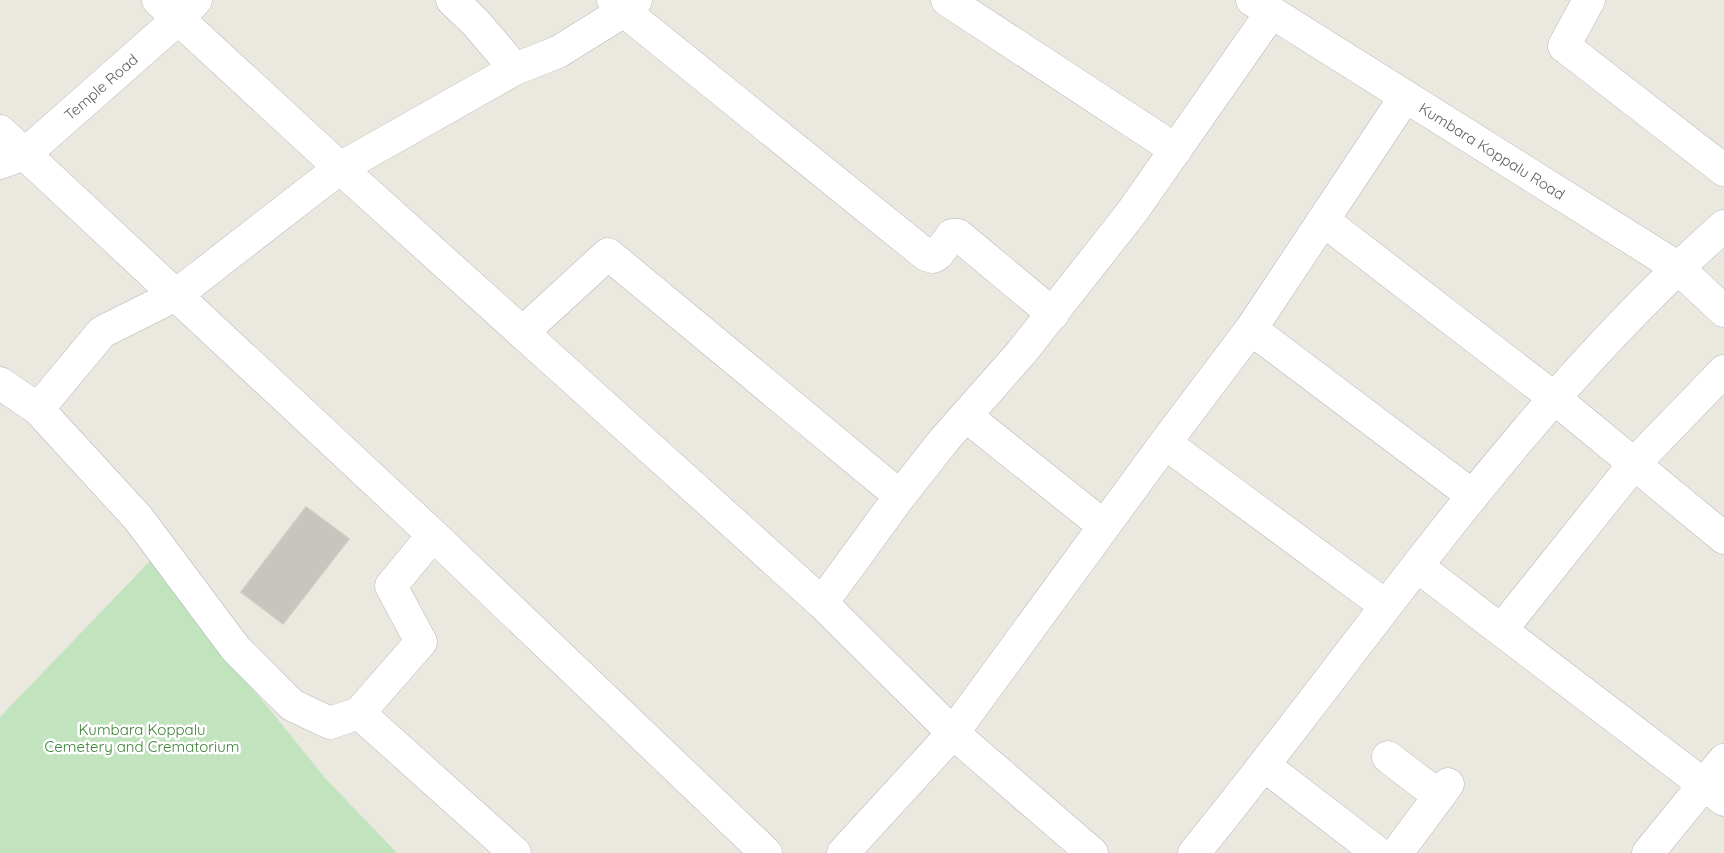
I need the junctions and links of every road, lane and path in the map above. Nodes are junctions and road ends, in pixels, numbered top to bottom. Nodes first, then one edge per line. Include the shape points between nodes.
1 (452, 0) edge
2 (947, 0) edge
3 (1589, 0) edge
4 (624, 4) edge
5 (177, 6) edge
6 (1278, 9) edge
7 (515, 69) junction
8 (1405, 97) junction
9 (0, 131) edge
10 (1176, 150) junction
11 (12, 159) edge
12 (340, 168) junction
13 (1724, 170) edge
14 (1323, 220) junction
15 (1724, 226) edge
16 (1677, 267) junction
17 (176, 295) junction
18 (1724, 311) edge
19 (1053, 314) junction
20 (1251, 329) junction
21 (522, 333) junction
22 (1724, 371) edge
23 (0, 383) edge
24 (1553, 397) junction
25 (38, 408) junction
26 (966, 416) junction
27 (1165, 442) junction
28 (1634, 464) junction
29 (900, 496) junction
30 (1473, 496) junction
31 (1104, 526) junction
32 (433, 535) junction
33 (1724, 538) edge
34 (1418, 566) junction
35 (822, 603) junction
36 (1386, 606) junction
37 (1502, 629) junction
38 (359, 713) junction
39 (953, 733) junction
40 (1388, 757) dead end
41 (1724, 760) edge
42 (1265, 766) junction
43 (1714, 791) edge
44 (515, 853) edge
45 (766, 853) edge
46 (843, 853) edge
47 (1092, 853) edge
48 (1194, 853) edge
49 (1378, 853) edge
50 (1397, 853) edge
51 (1648, 853) edge

1 - 7 street
2 - 10 street
3 - 13 street via 1564,46
4 - 7 street via 558,52
4 - 19 street via 926,255 938,254 952,235 958,235
5 - 11 street, Temple Road
5 - 12 street
6 - 8 street, Kumbara Koppalu Road
6 - 10 street
7 - 12 street
8 - 14 street
8 - 16 street, Kumbara Koppalu Road
9 - 11 street
10 - 19 street
11 - 17 street
12 - 17 street
12 - 21 street
14 - 20 street
14 - 24 street
15 - 16 street
16 - 18 street, Kumbara Koppalu Road
16 - 24 street
17 - 25 street via 102,332
17 - 32 street
19 - 26 street
20 - 27 street
20 - 30 street
21 - 29 street via 608,254
21 - 35 street
22 - 28 street
23 - 25 street
24 - 28 street
24 - 30 street
25 - 38 street via 138,518 236,649 292,705 330,723
26 - 29 street
26 - 31 street
27 - 31 street
27 - 36 street
28 - 33 street
28 - 37 street
29 - 35 street
30 - 34 street
31 - 39 street
32 - 38 street via 391,586 421,642
32 - 45 street
34 - 36 street
34 - 37 street
35 - 39 street
36 - 42 street
37 - 43 street
38 - 44 street
39 - 46 street
39 - 47 street
40 - 50 street via 1443,790
41 - 43 street
42 - 48 street
42 - 49 street
43 - 51 street

